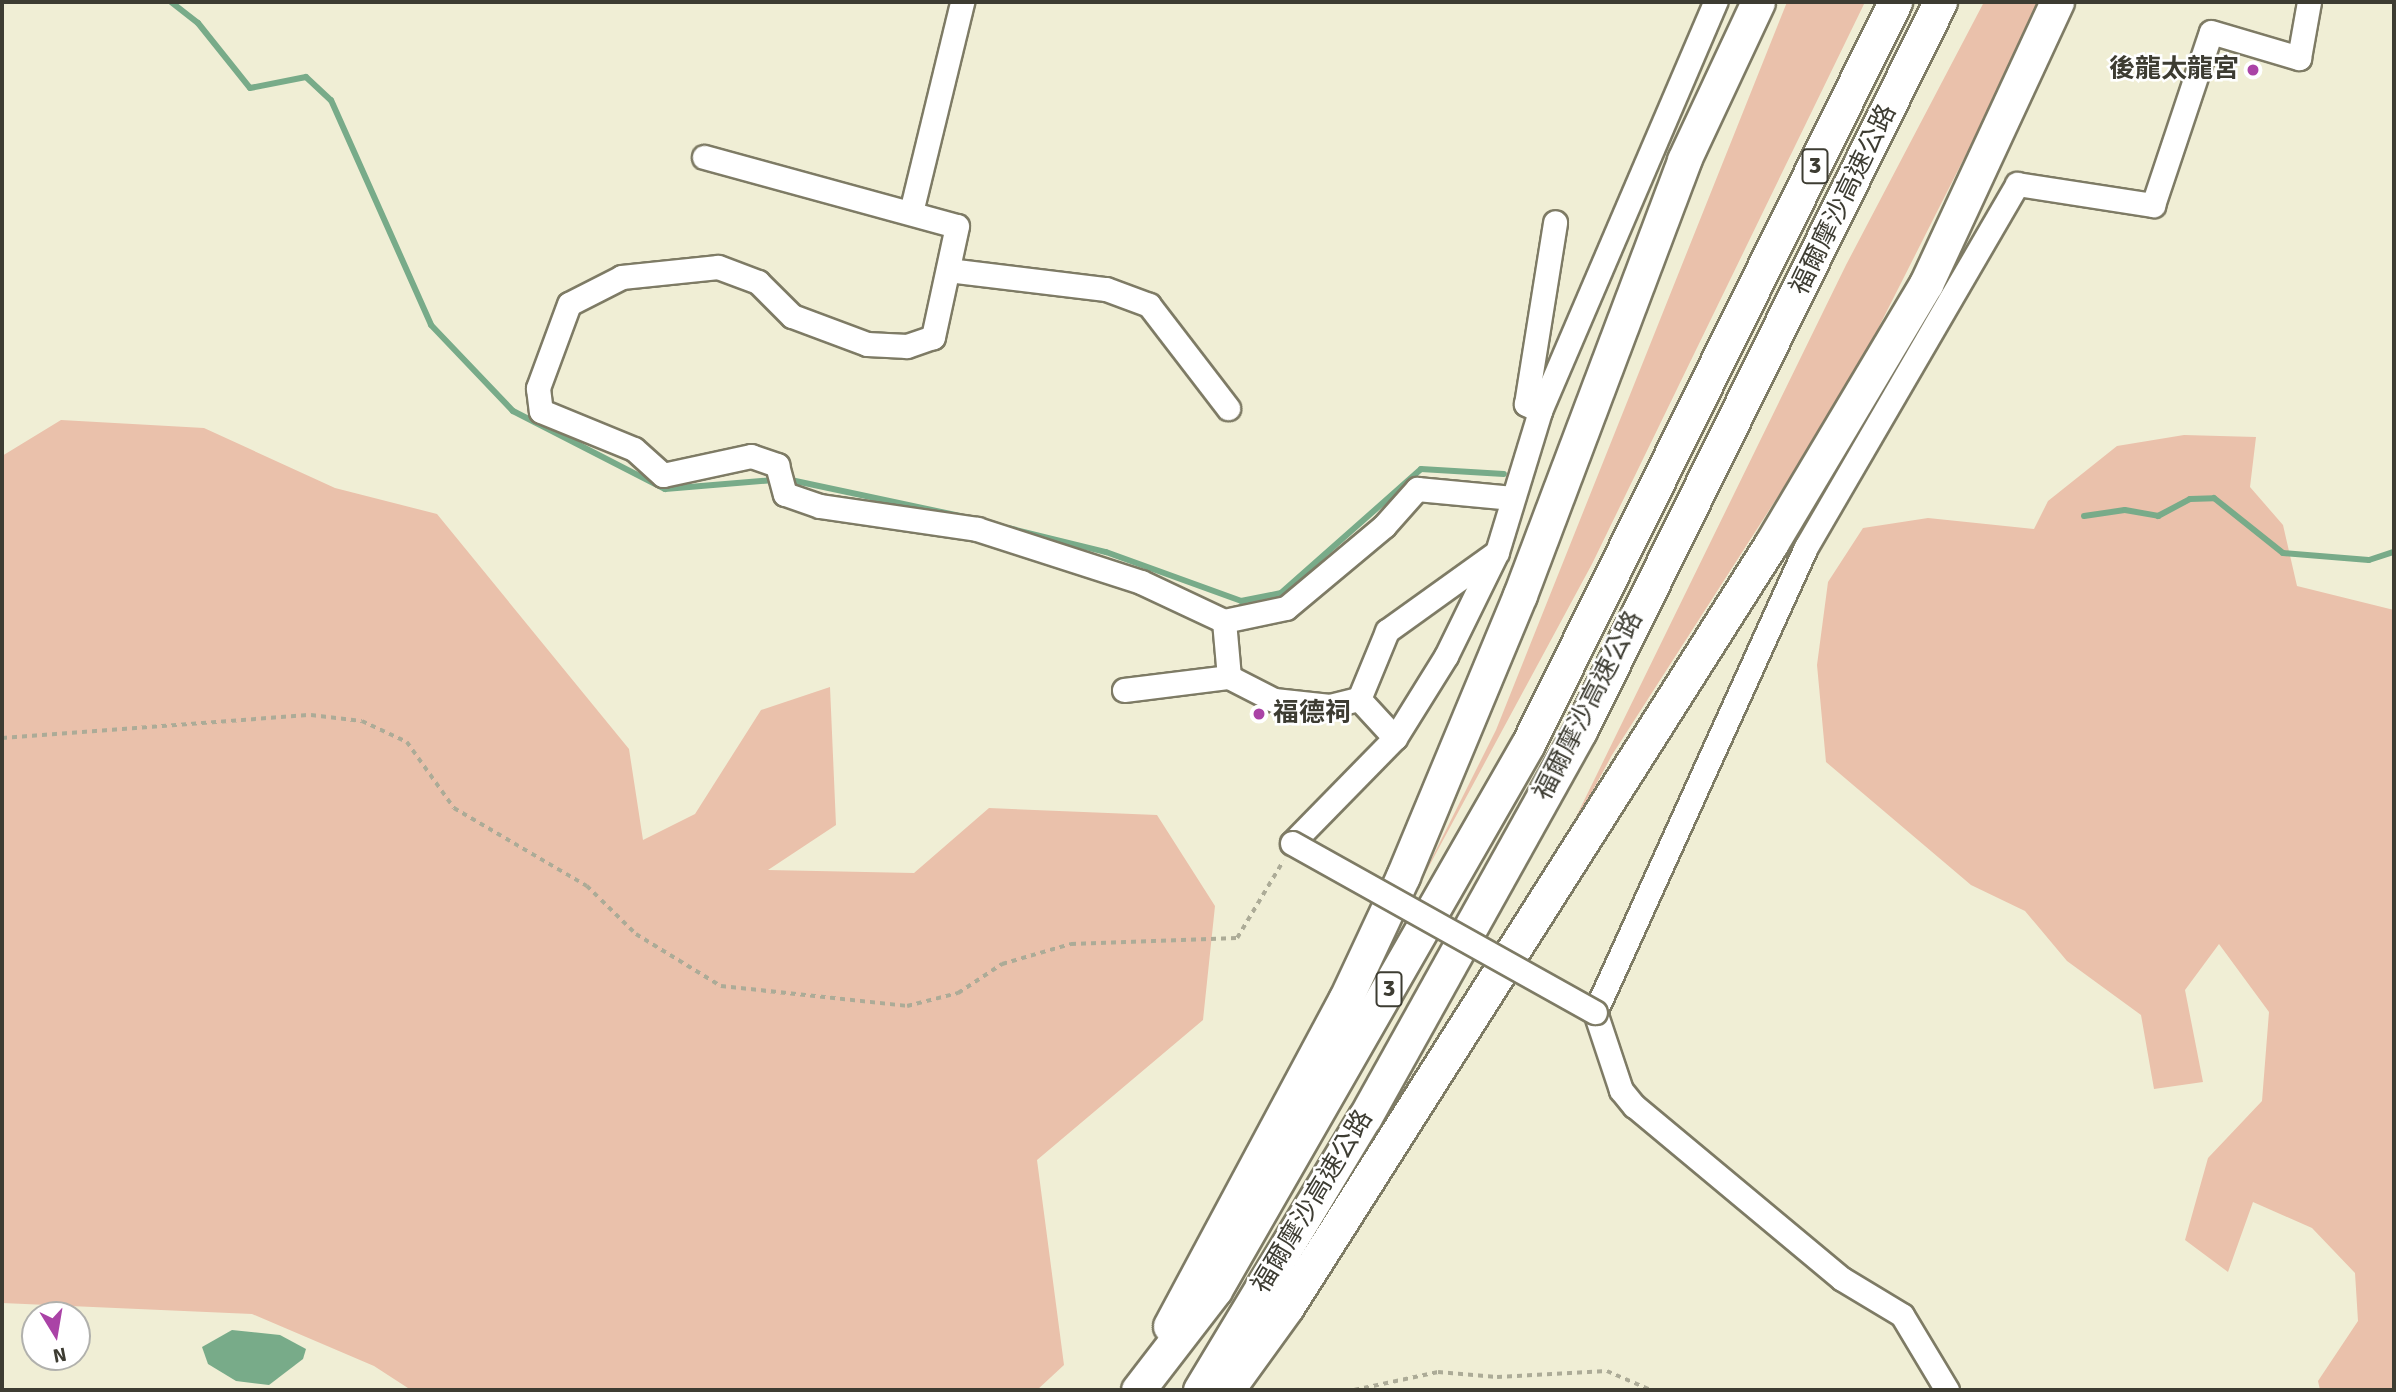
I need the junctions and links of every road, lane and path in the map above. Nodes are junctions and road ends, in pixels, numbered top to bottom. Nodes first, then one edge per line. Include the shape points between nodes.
1 (962, 2) edge
2 (1715, 2) edge
3 (1758, 2) edge
4 (1895, 2) edge
5 (1940, 2) edge
6 (2309, 2) edge
7 (2056, 5) edge
8 (704, 157) dead end
9 (911, 212) junction
10 (1555, 222) dead end
11 (948, 270) junction
12 (1228, 408) dead end
13 (1540, 411) junction
14 (1513, 498) junction
15 (1497, 552) junction
16 (1224, 621) junction
17 (1229, 677) junction
18 (1124, 690) dead end
19 (1359, 699) junction
20 (2, 738) edge
21 (1395, 738) junction
22 (1292, 844) junction
23 (1595, 1012) junction
24 (1220, 1380) edge
25 (1140, 1386) edge
26 (1354, 1390) edge
27 (1651, 1390) edge
28 (1947, 1390) edge

1 - 9 lane
2 - 13 lane
3 - 25 highway via 1684,160 1520,596 1403,876
4 - 25 highway, 福爾摩沙高速公路 / 3 via 1528,744 1215,1290
5 - 24 highway, 福爾摩沙高速公路 / 3 via 1580,731
6 - 23 lane via 2299,58 2211,32 2153,205 2017,184 1806,547
7 - 24 highway via 1927,284 1772,544
8 - 9 lane
9 - 11 lane via 957,226
10 - 13 lane via 1526,404
11 - 12 lane via 1105,289 1149,304
11 - 16 lane via 933,337 907,346 867,344 792,316 758,282 718,267 622,277 569,304 538,388 541,411 634,449 663,475 751,456 777,466 785,494 820,506 977,529 1141,582
13 - 14 lane
14 - 15 lane
14 - 16 lane via 1417,489 1384,526 1286,608
15 - 19 lane via 1387,631
15 - 21 lane via 1446,656
16 - 17 lane
17 - 18 lane
17 - 19 lane via 1274,700 1330,706
19 - 21 lane
20 - 22 path via 311,715 362,721 407,742 454,808 587,886 636,934 721,986 907,1006 958,993 1002,964 1071,944 1237,938
21 - 22 lane
22 - 23 lane, bridge
23 - 28 lane via 1621,1090 1634,1106 1842,1279 1902,1315
26 - 27 path via 1438,1372 1497,1377 1607,1371

